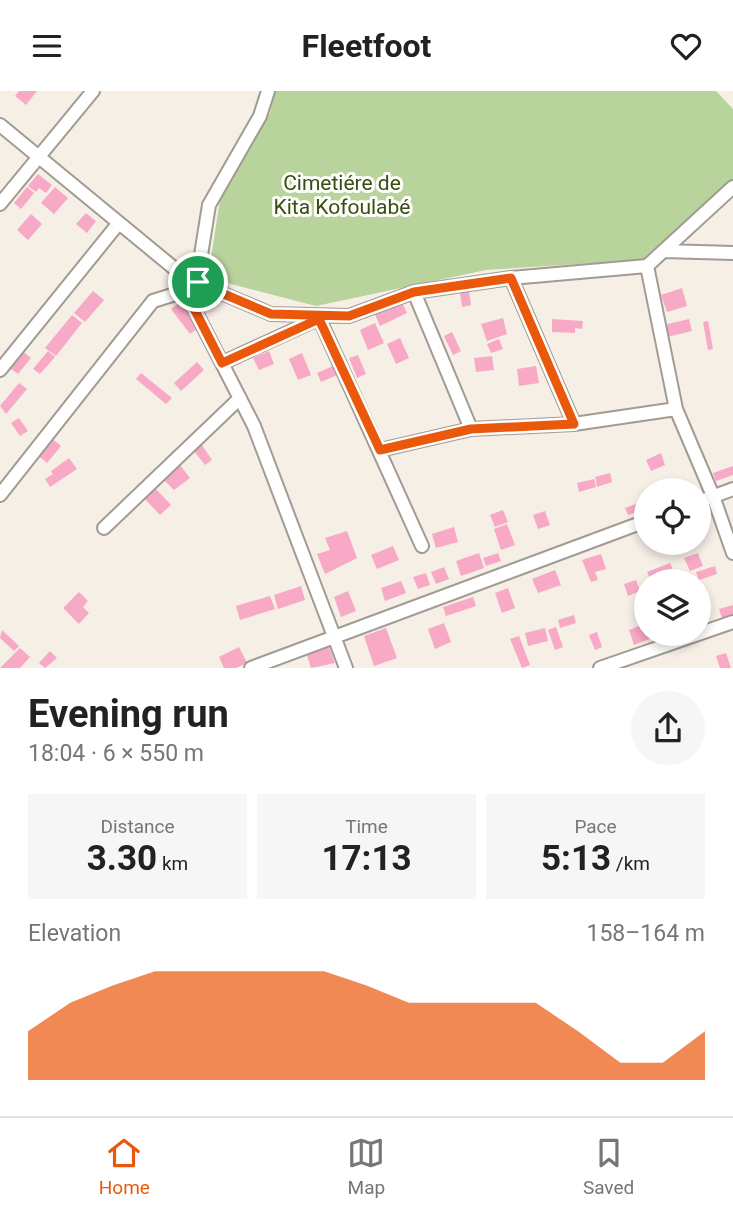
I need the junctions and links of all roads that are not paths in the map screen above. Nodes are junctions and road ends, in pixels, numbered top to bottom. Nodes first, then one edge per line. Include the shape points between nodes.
1 (93, 91) edge
2 (268, 91) edge
3 (0, 125) edge
4 (38, 157) junction
5 (733, 187) edge
6 (0, 204) edge
7 (118, 224) junction
8 (664, 251) junction
9 (733, 253) edge
10 (647, 266) junction
11 (511, 278) junction
12 (190, 288) junction
13 (414, 292) junction
14 (349, 316) junction
15 (319, 319) junction
16 (222, 363) junction
17 (0, 370) edge
18 (240, 398) junction
19 (676, 409) junction
20 (574, 424) junction
21 (471, 429) junction
22 (380, 450) junction
23 (733, 489) edge
24 (0, 495) edge
25 (713, 496) junction
26 (634, 525) edge
27 (104, 528) dead end
28 (422, 546) dead end
29 (733, 553) edge
30 (733, 622) edge
31 (334, 636) junction
32 (251, 668) edge
33 (346, 668) edge
34 (600, 668) edge

1 - 4 street
2 - 12 street via 260,116 209,205
3 - 4 street
4 - 6 street
4 - 7 street
5 - 8 street
7 - 12 street
7 - 17 street
8 - 9 street
8 - 10 street
10 - 11 street
10 - 19 street
11 - 13 street
11 - 20 street
12 - 14 street via 271,314
12 - 16 street
12 - 24 street via 153,301
13 - 14 street
13 - 21 street
14 - 15 street
15 - 16 street
15 - 22 street
16 - 18 street
18 - 27 street
18 - 31 street
19 - 20 street
19 - 25 street
20 - 21 street
21 - 22 street
22 - 28 street
23 - 25 street
25 - 29 street
26 - 31 street
30 - 34 street
31 - 32 street
31 - 33 street

